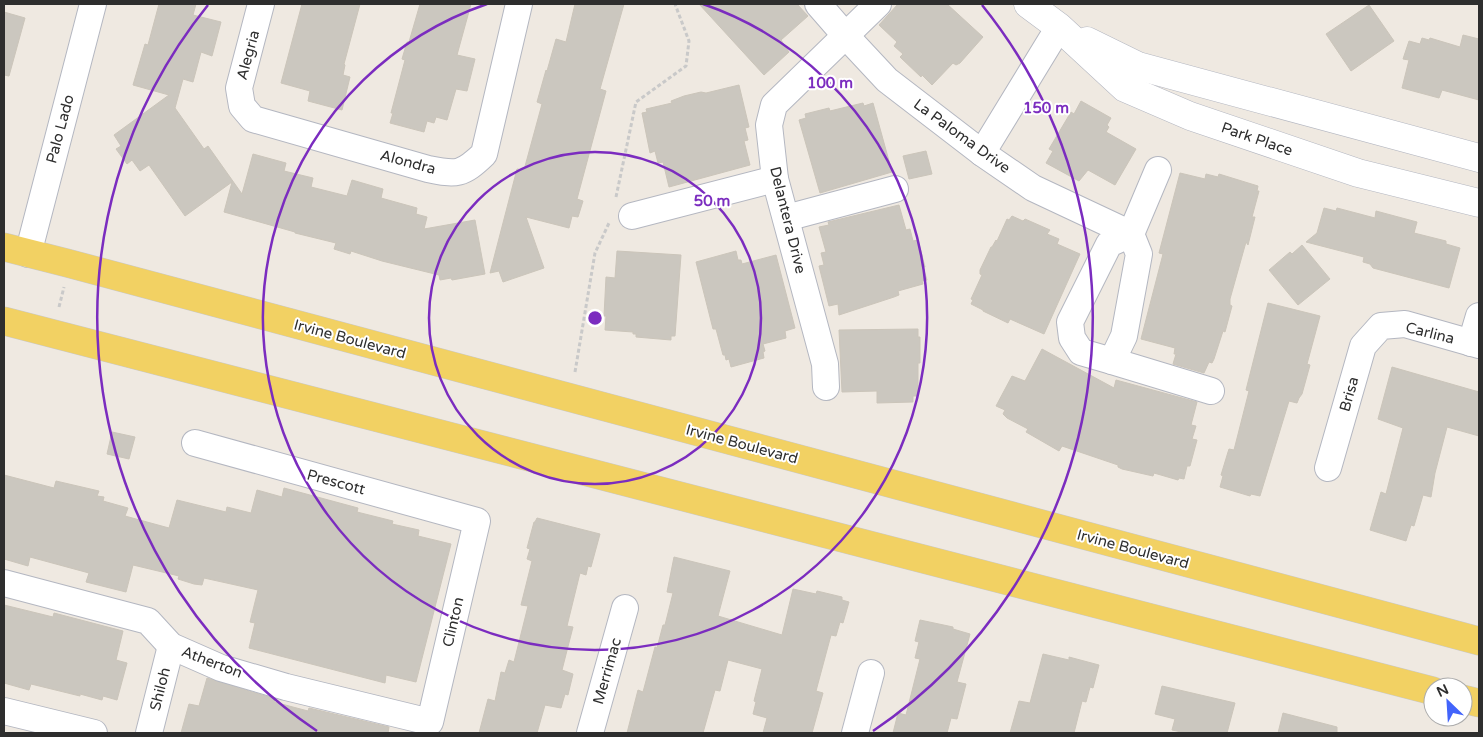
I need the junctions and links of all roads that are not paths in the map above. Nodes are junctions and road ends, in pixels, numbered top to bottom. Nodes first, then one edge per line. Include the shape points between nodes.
1 (93, 4) edge
2 (262, 4) edge
3 (519, 4) edge
4 (818, 4) edge
5 (878, 4) edge
6 (1028, 4) edge
7 (1059, 27) junction
8 (845, 35) junction
9 (242, 106) joint
10 (982, 153) junction
11 (1479, 158) edge
12 (1158, 170) dead end
13 (775, 179) junction
14 (895, 190) dead end
15 (1479, 203) edge
16 (620, 211) road end
17 (786, 218) junction
18 (1131, 234) junction
19 (16, 250) edge
20 (1479, 316) edge
21 (4, 321) edge
22 (1381, 326) joint
23 (1475, 344) edge
24 (1112, 361) junction
25 (826, 387) dead end
26 (1211, 391) dead end
27 (195, 443) dead end
28 (1328, 468) dead end
29 (477, 521) joint
30 (4, 583) edge
31 (625, 608) dead end
32 (1479, 641) edge
33 (171, 646) junction
34 (871, 673) dead end
35 (1423, 688) edge
36 (4, 711) edge
37 (430, 722) joint
38 (94, 733) edge
39 (149, 733) edge
40 (590, 733) edge
41 (855, 733) edge

1 - 19 street, Palo Lado
2 - 9 street, Alegria via 239,88
3 - 9 street, Alondra via 484,154 467,170 448,173 428,169 253,119
4 - 8 street, La Paloma Drive
5 - 8 street, Delantera Drive
6 - 7 street, Park Place
7 - 10 street
7 - 11 street, Park Place via 1138,66
7 - 15 street, Park Place via 1125,88 1190,116 1358,173
8 - 10 street, La Paloma Drive via 887,80
8 - 13 street, Delantera Drive via 774,106 769,125
10 - 18 street, La Paloma Drive via 1033,188
12 - 18 street
13 - 16 street
13 - 17 street, Delantera Drive
14 - 17 street
17 - 25 street, Delantera Drive via 825,364
18 - 24 street via 1139,254 1124,336
18 - 24 street via 1109,244 1070,322 1072,338 1081,352
19 - 32 main road, Irvine Boulevard
20 - 23 street
21 - 35 main road
22 - 23 street, Carlina via 1405,324
22 - 28 street, Brisa via 1363,346
24 - 26 street
27 - 29 street, Prescott
29 - 37 street, Clinton
30 - 33 street, Atherton via 148,621
31 - 40 street, Merrimac
33 - 37 street, Atherton via 221,668
33 - 39 street, Shiloh
34 - 41 street
36 - 38 street

